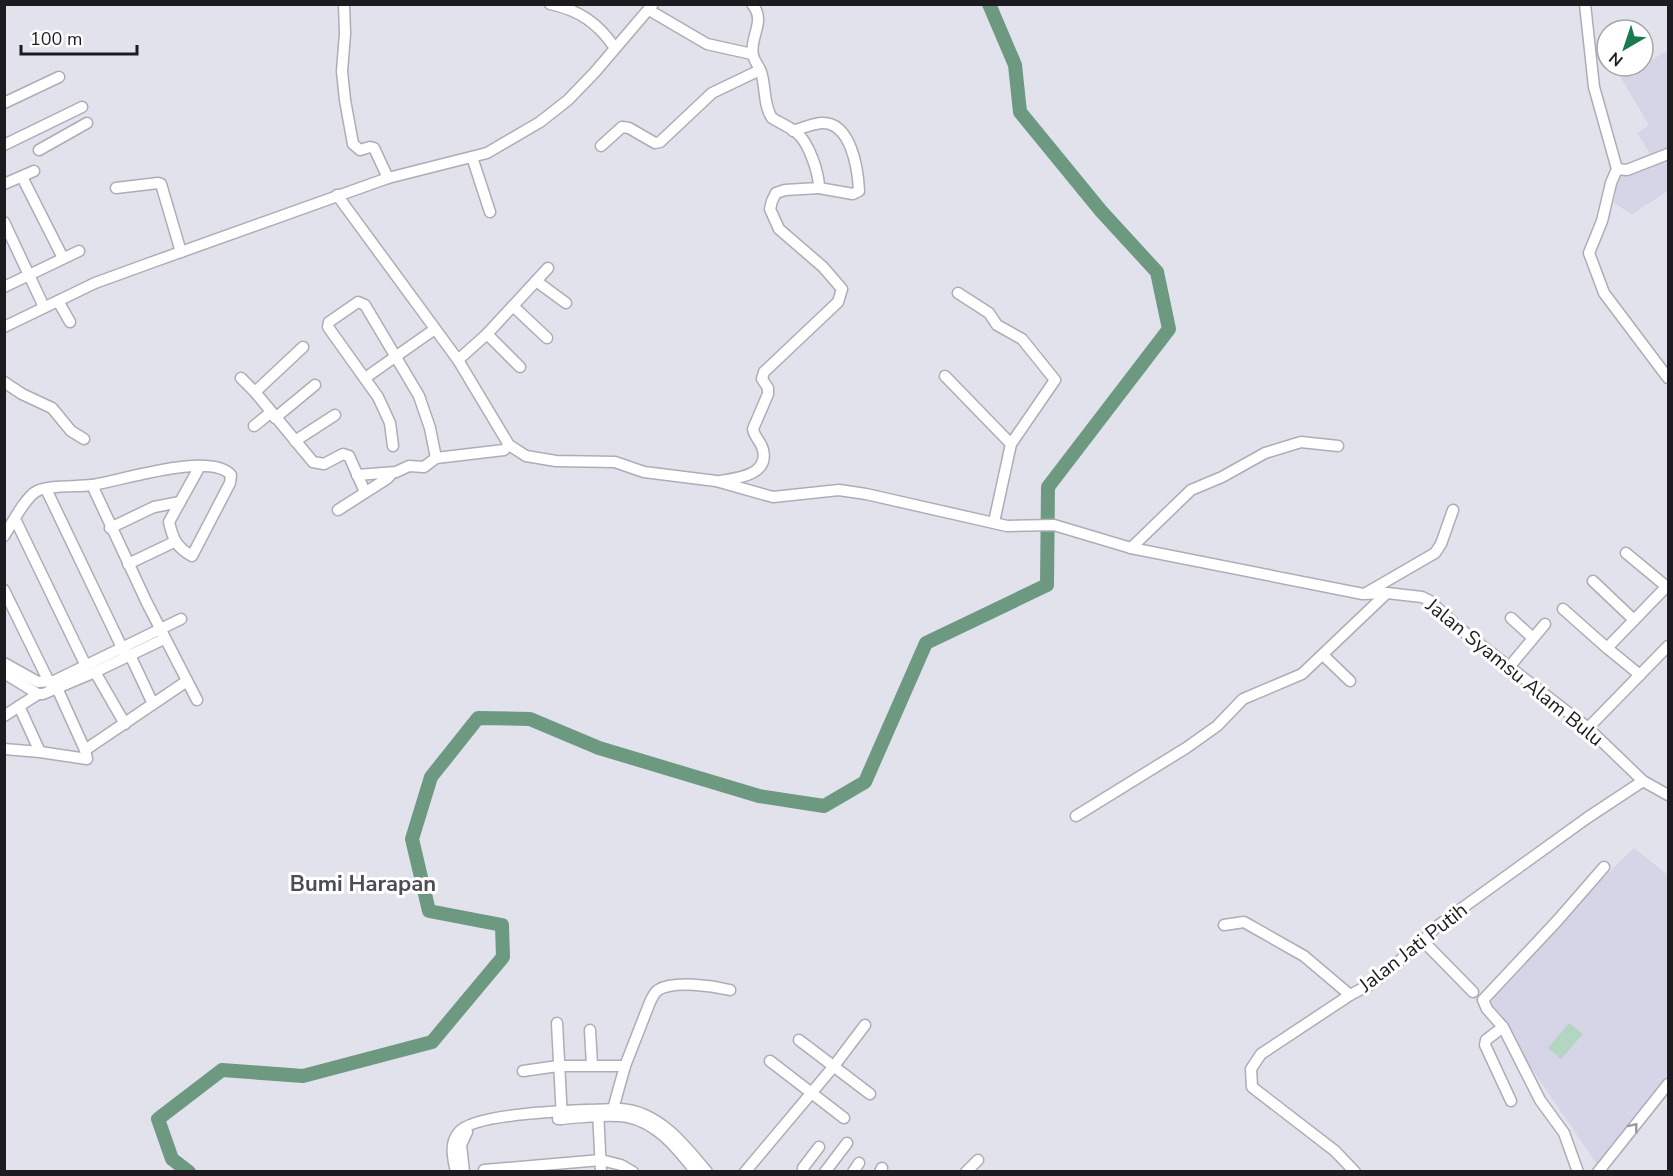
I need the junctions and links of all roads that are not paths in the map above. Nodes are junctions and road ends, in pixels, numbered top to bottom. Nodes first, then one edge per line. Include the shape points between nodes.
1 (344, 4) edge
2 (550, 4) edge
3 (752, 4) edge
4 (1585, 4) edge
5 (651, 7) edge
6 (615, 48) junction
7 (752, 54) junction
8 (760, 69) junction
9 (59, 77) dead end
10 (4, 103) edge
11 (82, 107) dead end
12 (87, 123) dead end
13 (48, 124) junction
14 (793, 131) junction
15 (56, 141) junction
16 (4, 145) edge
17 (600, 146) dead end
18 (39, 150) dead end
19 (1668, 154) edge
20 (472, 157) junction
21 (1617, 169) junction
22 (34, 171) dead end
23 (22, 177) junction
24 (388, 178) junction
25 (4, 184) edge
26 (819, 188) junction
27 (116, 189) dead end
28 (337, 195) junction
29 (490, 212) dead end
30 (4, 222) edge
31 (79, 251) dead end
32 (181, 252) junction
33 (63, 258) junction
34 (548, 268) dead end
35 (30, 277) junction
36 (536, 281) junction
37 (4, 287) edge
38 (958, 293) dead end
39 (58, 301) junction
40 (566, 303) dead end
41 (513, 306) junction
42 (44, 307) junction
43 (70, 322) dead end
44 (4, 327) edge
45 (435, 328) junction
46 (487, 334) junction
47 (547, 338) dead end
48 (303, 347) dead end
49 (395, 356) junction
50 (458, 360) junction
51 (520, 367) dead end
52 (945, 376) dead end
53 (241, 378) dead end
54 (365, 378) junction
55 (1668, 378) edge
56 (4, 382) edge
57 (315, 385) dead end
58 (255, 392) junction
59 (273, 415) junction
60 (335, 416) dead end
61 (254, 426) dead end
62 (84, 439) dead end
63 (296, 441) junction
64 (1011, 444) junction
65 (509, 445) junction
66 (393, 446) dead end
67 (1338, 446) dead end
68 (436, 459) junction
69 (200, 466) junction
70 (392, 472) junction
71 (357, 475) junction
72 (716, 481) junction
73 (92, 485) junction
74 (46, 489) junction
75 (365, 492) junction
76 (180, 502) junction
77 (338, 510) dead end
78 (1453, 510) dead end
79 (11, 520) edge
80 (994, 522) junction
81 (110, 528) junction
82 (4, 536) edge
83 (174, 542) junction
84 (1131, 548) junction
85 (1626, 553) dead end
86 (128, 564) junction
87 (1593, 580) dead end
88 (1668, 586) edge
89 (4, 590) edge
90 (1388, 593) junction
91 (1363, 594) junction
92 (1563, 609) dead end
93 (1510, 618) dead end
94 (182, 619) dead end
95 (1634, 620) junction
96 (1545, 624) dead end
97 (162, 634) junction
98 (1533, 638) junction
99 (1668, 646) edge
100 (1607, 648) junction
101 (126, 653) junction
102 (1323, 655) junction
103 (4, 663) edge
104 (1510, 666) junction
105 (90, 669) junction
106 (4, 673) edge
107 (1640, 675) junction
108 (187, 681) junction
109 (1350, 681) dead end
110 (53, 685) junction
111 (38, 694) junction
112 (197, 700) dead end
113 (153, 704) junction
114 (19, 706) junction
115 (4, 716) edge
116 (125, 724) junction
117 (1588, 728) junction
118 (4, 750) edge
119 (86, 750) junction
120 (40, 752) junction
121 (1643, 781) junction
122 (1668, 795) edge
123 (1076, 816) dead end
124 (1604, 867) dead end
125 (1224, 926) dead end
126 (1423, 941) junction
127 (730, 990) dead end
128 (1473, 992) dead end
129 (1350, 995) junction
130 (557, 1023) dead end
131 (865, 1025) dead end
132 (1503, 1027) junction
133 (590, 1030) dead end
134 (799, 1040) dead end
135 (770, 1062) dead end
136 (592, 1065) junction
137 (558, 1066) junction
138 (625, 1066) junction
139 (834, 1066) junction
140 (523, 1071) dead end
141 (1667, 1089) edge
142 (810, 1092) junction
143 (870, 1094) dead end
144 (1511, 1101) dead end
145 (614, 1109) junction
146 (598, 1114) junction
147 (562, 1115) junction
148 (844, 1118) dead end
149 (467, 1128) junction
150 (672, 1138) junction
151 (847, 1143) dead end
152 (819, 1147) dead end
153 (978, 1160) dead end
154 (601, 1166) edge
155 (550, 1168) edge
156 (484, 1170) edge
157 (1599, 1171) edge
158 (456, 1172) edge
159 (465, 1172) edge
160 (633, 1172) edge
161 (696, 1172) edge
162 (706, 1172) edge
163 (745, 1172) edge
164 (803, 1172) edge
165 (825, 1172) edge
166 (966, 1172) edge
167 (1355, 1172) edge
168 (1578, 1172) edge

1 - 24 street via 342,71 353,144 360,150 374,148
2 - 6 street via 581,14
3 - 7 street via 759,20
4 - 21 street via 1594,87
5 - 6 street
5 - 7 street via 706,45
6 - 20 street via 567,100 540,122 498,147
7 - 8 street
8 - 14 street via 769,114
8 - 17 street via 712,93 660,142 622,127
9 - 10 street
11 - 13 street
12 - 15 street
13 - 15 street
13 - 16 street
14 - 26 street via 805,144 819,176
14 - 26 street via 825,123 840,130 846,138 859,191 853,194
15 - 18 street
19 - 21 street via 1627,170
20 - 24 street
20 - 29 street
21 - 55 street via 1589,253 1604,293
22 - 23 street
23 - 25 street
23 - 33 street
24 - 28 street
26 - 72 street via 785,190 776,194 770,209 779,229 823,267 842,289 841,295 764,372 762,379 768,394 753,429 763,450 761,467 740,478
27 - 32 street via 161,184
28 - 32 street
28 - 45 street
30 - 35 street
31 - 33 street
32 - 39 street
33 - 35 street
34 - 36 street
35 - 37 street
35 - 42 street
36 - 40 street
36 - 41 street
38 - 64 street via 988,313 997,325 1022,339 1055,380
39 - 42 street
39 - 43 street
41 - 46 street
41 - 47 street
42 - 44 street
45 - 49 street
45 - 50 street
46 - 50 street
46 - 51 street
48 - 58 street
49 - 54 street
49 - 54 street via 362,303 329,322 328,327
49 - 68 street via 419,396
50 - 65 street
52 - 64 street
53 - 58 street
54 - 66 street via 390,423
56 - 62 street via 52,408 71,432
57 - 59 street
58 - 59 street
59 - 61 street
59 - 63 street
60 - 63 street
63 - 71 street via 318,464 346,454
64 - 80 street
65 - 68 street via 504,450
65 - 72 street via 537,459 615,462 644,472
67 - 84 street via 1301,442 1265,453 1191,490
68 - 70 street via 424,467 409,466
69 - 73 street via 158,469
69 - 76 street
69 - 83 street via 225,470 231,479 192,556
70 - 71 street
70 - 75 street
71 - 75 street
72 - 80 street, Jalan Syamsu Alam Bulu via 772,497 839,490
73 - 74 street
73 - 81 street
74 - 79 street via 33,493
74 - 101 street
75 - 77 street
76 - 81 street via 154,507
76 - 83 street via 169,522
78 - 91 street via 1434,553
79 - 82 street
79 - 105 street
80 - 84 street, Jalan Syamsu Alam Bulu via 1006,526 1054,525
81 - 86 street
83 - 86 street
84 - 91 street, Jalan Syamsu Alam Bulu
85 - 88 street
86 - 97 street
87 - 95 street
88 - 95 street
89 - 110 street
90 - 91 street, Jalan Syamsu Alam Bulu
90 - 102 street
90 - 104 street, Jalan Syamsu Alam Bulu via 1430,601
92 - 100 street
93 - 98 street
94 - 97 street
95 - 100 street
96 - 98 street
97 - 101 street
97 - 108 street
98 - 104 street
99 - 107 street
100 - 107 street
101 - 105 street
101 - 113 street
102 - 109 street
102 - 123 street via 1296,678 1243,699 1217,726
103 - 110 street via 31,679
104 - 117 street, Jalan Syamsu Alam Bulu
105 - 110 street
105 - 116 street
106 - 111 street
107 - 117 street
108 - 112 street
108 - 113 street
110 - 111 street
110 - 119 street
111 - 114 street
113 - 116 street
114 - 115 street
114 - 120 street
116 - 119 street
117 - 121 street, Jalan Syamsu Alam Bulu
118 - 120 street
119 - 120 street via 87,759
121 - 122 street, Jalan Syamsu Alam Bulu
121 - 126 street, Jalan Jati Putih via 1444,921
124 - 132 street via 1482,1000
125 - 129 street via 1244,922 1304,956
126 - 128 street
126 - 129 street, Jalan Jati Putih via 1373,983
127 - 138 street via 697,985 658,990
129 - 167 street, Jalan Jati Putih via 1261,1054 1251,1069 1251,1078 1258,1093 1297,1119
130 - 137 street
131 - 139 street
132 - 144 street via 1485,1045
132 - 168 street via 1540,1100 1564,1133
133 - 136 street
134 - 139 street
135 - 142 street
136 - 137 street
136 - 138 street
137 - 140 street
137 - 147 street
138 - 145 street
139 - 142 street
139 - 143 street
157 -> 141 street
142 - 148 street
142 - 163 street
145 - 146 street
145 - 150 street via 647,1116
146 - 147 street
146 - 150 street via 635,1119
146 - 154 street
147 - 149 street
149 - 158 street via 458,1132 453,1144
149 - 159 street via 461,1145
150 - 161 street
150 - 162 street
151 - 165 street
152 - 164 street
153 - 166 street
154 - 155 street
154 - 160 street via 621,1165
155 - 156 street

